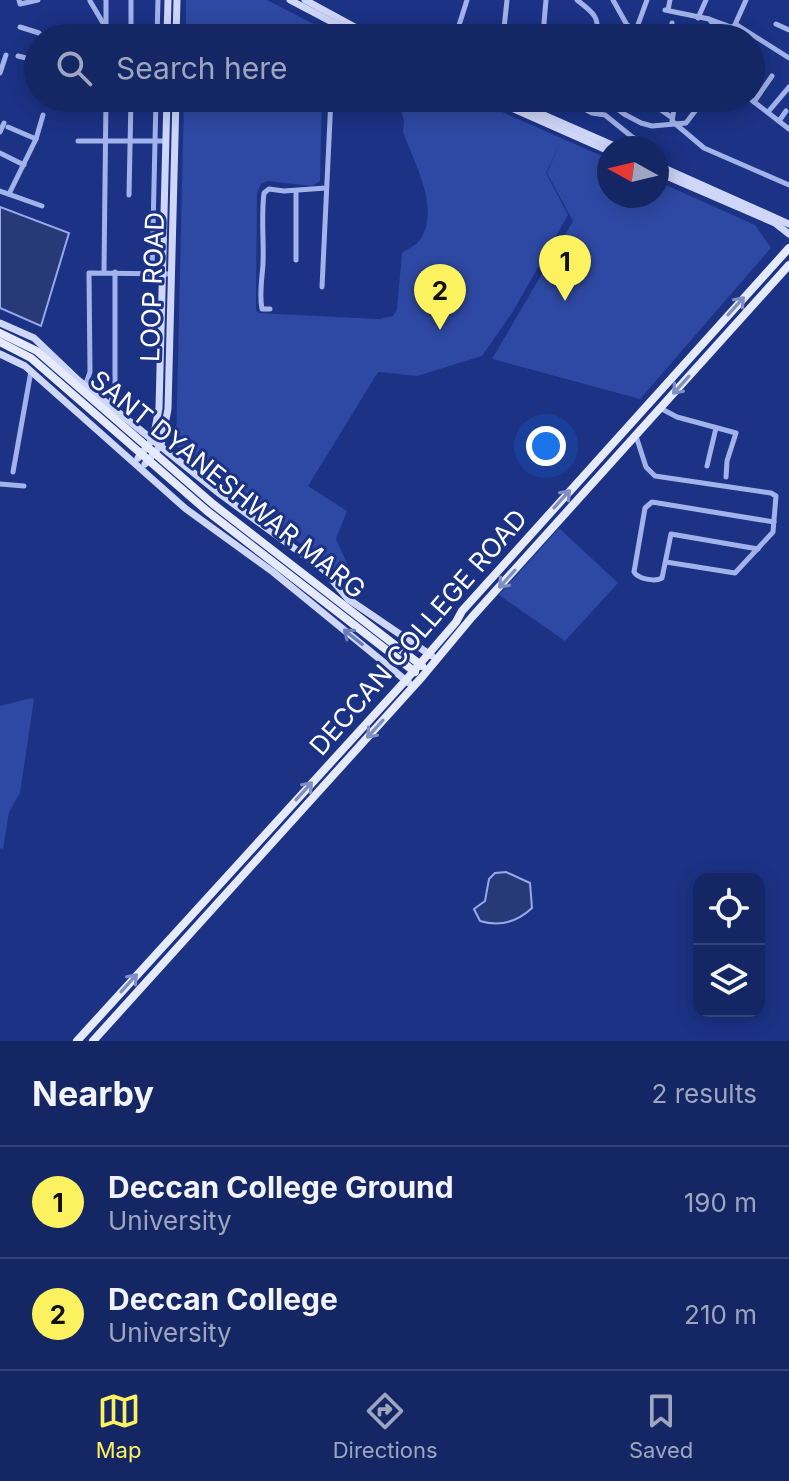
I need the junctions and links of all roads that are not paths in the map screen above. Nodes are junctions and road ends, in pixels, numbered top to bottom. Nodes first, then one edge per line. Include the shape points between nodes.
1 (19, 0) edge
2 (38, 0) edge
3 (106, 0) edge
4 (131, 0) edge
5 (158, 0) edge
6 (168, 0) edge
7 (177, 0) edge
8 (290, 0) edge
9 (305, 0) edge
10 (467, 0) edge
11 (507, 0) edge
12 (546, 0) edge
13 (577, 0) edge
14 (613, 0) edge
15 (647, 0) edge
16 (670, 0) edge
17 (706, 0) edge
18 (746, 0) edge
19 (90, 1) edge
20 (698, 18) junction
21 (709, 19) junction
22 (104, 24) edge
23 (106, 24) edge
24 (131, 24) edge
25 (157, 24) edge
26 (167, 24) edge
27 (176, 24) edge
28 (344, 24) edge
29 (345, 24) edge
30 (459, 24) edge
31 (504, 24) edge
32 (544, 24) edge
33 (596, 24) edge
34 (626, 24) edge
35 (638, 24) edge
36 (713, 24) edge
37 (723, 24) edge
38 (737, 24) edge
39 (776, 24) dead end
40 (20, 27) dead end
41 (24, 28) edge
42 (789, 30) edge
43 (765, 41) edge
44 (6, 55) dead end
45 (788, 55) edge
46 (18, 56) dead end
47 (24, 58) edge
48 (0, 73) edge
49 (772, 76) dead end
50 (765, 84) edge
51 (789, 87) edge
52 (765, 110) edge
53 (786, 111) dead end
54 (106, 112) edge
55 (131, 112) edge
56 (156, 112) edge
57 (167, 112) edge
58 (175, 112) edge
59 (330, 112) edge
60 (521, 112) edge
61 (537, 112) edge
62 (590, 112) edge
63 (621, 112) edge
64 (664, 112) edge
65 (672, 112) edge
66 (695, 112) edge
67 (768, 112) junction
68 (43, 115) dead end
69 (671, 117) junction
70 (779, 121) junction
71 (676, 125) junction
72 (789, 129) edge
73 (0, 132) edge
74 (631, 136) edge
75 (597, 138) edge
76 (36, 139) junction
77 (78, 141) dead end
78 (105, 141) junction
79 (130, 141) junction
80 (156, 141) junction
81 (166, 141) junction
82 (597, 146) edge
83 (0, 153) edge
84 (24, 165) junction
85 (669, 170) edge
86 (669, 177) edge
87 (789, 185) edge
88 (326, 188) junction
89 (0, 191) edge
90 (296, 191) junction
91 (9, 194) junction
92 (129, 195) dead end
93 (42, 206) dead end
94 (789, 224) edge
95 (789, 234) edge
96 (789, 248) edge
97 (296, 260) dead end
98 (789, 265) edge
99 (104, 271) junction
100 (115, 272) junction
101 (152, 273) junction
102 (168, 274) junction
103 (322, 287) dead end
104 (270, 309) dead end
105 (0, 323) edge
106 (0, 333) edge
107 (0, 342) edge
108 (0, 354) edge
109 (31, 371) junction
110 (85, 386) junction
111 (109, 405) junction
112 (660, 408) junction
113 (716, 428) junction
114 (636, 435) junction
115 (161, 445) junction
116 (149, 451) junction
117 (138, 466) junction
118 (707, 466) dead end
119 (13, 472) dead end
120 (726, 477) dead end
121 (0, 484) edge
122 (24, 486) dead end
123 (774, 522) junction
124 (758, 549) junction
125 (666, 562) junction
126 (336, 593) junction
127 (428, 653) junction
128 (437, 660) junction
129 (416, 667) junction
130 (425, 674) junction
131 (406, 680) junction
132 (413, 687) junction
133 (77, 1041) edge
134 (93, 1041) edge

1 - 2 street
3 - 23 street
4 - 24 street
5 - 25 street
6 - 26 street
7 - 27 street
8 - 28 street
9 - 29 street
10 - 30 street
11 - 31 street
12 - 32 street
13 - 33 street via 596,14
14 - 34 street
15 - 35 street
16 - 20 street via 667,10
17 - 20 street
18 - 38 street
19 - 22 street
20 - 21 street
21 - 36 street
21 - 37 street
39 - 42 street
40 - 41 street
43 - 45 street
44 - 48 street
46 - 47 street
49 - 50 street
51 - 67 street
52 - 67 street
53 - 70 street
54 - 78 street
55 - 79 street
56 - 80 street
57 - 81 street, LOOP ROAD
58 - 102 street, LOOP ROAD
59 - 88 street
60 - 82 street
61 - 75 street
62 - 74 street via 605,115
63 - 71 street via 652,126
64 - 69 street
65 - 69 street
66 - 71 street
67 - 70 street
68 - 76 street
69 - 71 street
70 - 72 street
71 - 87 street via 704,148
73 - 76 street via 6,125
76 - 84 street
77 - 78 street
78 - 79 street
78 - 99 street
79 - 80 street
79 - 92 street
80 - 81 street
80 - 101 street
81 - 102 street, LOOP ROAD
83 - 84 street
84 - 91 street
85 - 94 street
86 - 95 street
88 - 90 street
88 - 103 street
89 - 91 street
90 - 97 street
90 - 104 street via 264,193 261,302 262,309
91 - 93 street
127 -> 96 main road, DECCAN COLLEGE ROAD
98 -> 112 main road, DECCAN COLLEGE ROAD
99 - 100 street
99 - 110 street via 88,276 90,372
100 - 101 street
100 - 111 street via 115,391
101 - 102 street
102 - 115 street, LOOP ROAD via 168,409
102 - 116 street, LOOP ROAD via 159,408
105 - 110 street via 34,338
106 - 116 main road, SANT DYANESHWAR MARG via 37,351
107 - 116 main road, SANT DYANESHWAR MARG via 31,358
108 - 109 street
109 - 117 street
109 - 119 street
110 - 111 street
111 - 116 street
112 - 113 street
112 - 114 main road, DECCAN COLLEGE ROAD
113 - 118 street
113 - 120 street via 736,433
114 - 123 street via 646,467 655,476 771,493 777,500
114 -> 128 main road, DECCAN COLLEGE ROAD
115 - 116 street, LOOP ROAD
115 - 126 street via 324,570
116 - 117 street, LOOP ROAD
116 - 126 main road, SANT DYANESHWAR MARG
116 - 129 main road, SANT DYANESHWAR MARG via 207,511
131 -> 117 street
121 - 122 street
123 - 124 street via 773,532
123 - 125 street via 652,502 645,508 634,572 659,580
124 - 125 street via 735,573
124 - 125 street via 671,534
126 - 127 street
126 - 129 main road, SANT DYANESHWAR MARG
127 - 128 street
127 - 129 main road, DECCAN COLLEGE ROAD
128 - 130 main road, DECCAN COLLEGE ROAD
129 - 130 main road, SANT DYANESHWAR MARG
129 - 131 main road, DECCAN COLLEGE ROAD
130 - 132 main road, DECCAN COLLEGE ROAD
131 - 132 street
133 -> 131 main road, DECCAN COLLEGE ROAD
132 -> 134 main road, DECCAN COLLEGE ROAD

